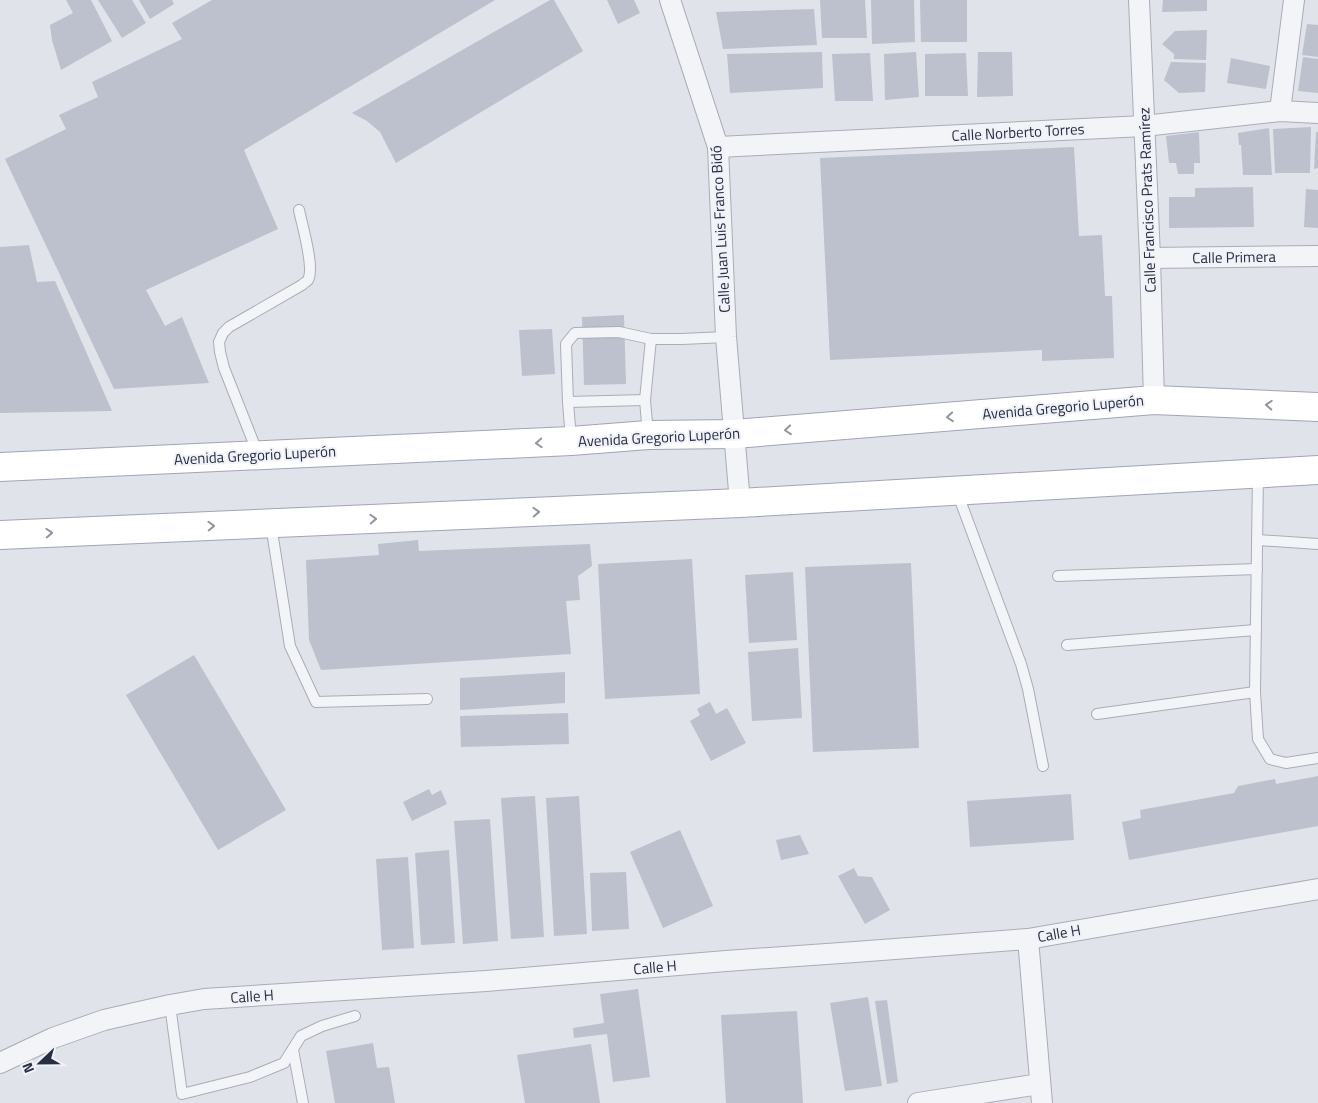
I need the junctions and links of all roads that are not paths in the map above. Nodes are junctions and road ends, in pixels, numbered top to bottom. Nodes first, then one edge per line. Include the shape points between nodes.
1 (670, 0) edge
2 (1139, 0) edge
3 (1294, 0) edge
4 (1280, 111) junction
5 (1318, 113) edge
6 (1144, 126) junction
7 (718, 147) junction
8 (299, 210) dead end
9 (1318, 256) edge
10 (1150, 258) junction
11 (726, 337) junction
12 (651, 339) junction
13 (645, 400) junction
14 (1154, 400) junction
15 (568, 402) junction
16 (1318, 407) edge
17 (735, 434) junction
18 (648, 436) junction
19 (571, 441) junction
20 (258, 455) junction
21 (0, 466) edge
22 (1318, 470) edge
23 (1258, 473) junction
24 (957, 491) junction
25 (740, 503) junction
26 (271, 524) junction
27 (0, 535) edge
28 (1258, 540) junction
29 (1318, 544) edge
30 (1257, 568) junction
31 (1058, 576) dead end
32 (1256, 630) junction
33 (1067, 645) dead end
34 (1255, 692) junction
35 (427, 699) dead end
36 (1097, 714) dead end
37 (1318, 758) edge
38 (1043, 766) dead end
39 (1318, 889) edge
40 (1028, 938) junction
41 (170, 1005) junction
42 (355, 1016) dead end
43 (293, 1050) junction
44 (0, 1064) edge
45 (1041, 1094) edge
46 (183, 1098) edge
47 (303, 1103) edge
48 (918, 1103) edge

1 - 7 street, Calle Juan Luis Franco Bidó
2 - 6 street, Calle Francisco Prats Ramírez
3 - 4 street
4 - 5 street, Calle Norberto Torres
4 - 6 street, Calle Norberto Torres
6 - 7 street, Calle Norberto Torres
6 - 10 street, Calle Francisco Prats Ramírez
7 - 11 street, Calle Juan Luis Franco Bidó
8 - 20 lane via 310,260 308,279 229,327 219,342 224,368
9 - 10 street, Calle Primera
10 - 14 street, Calle Francisco Prats Ramírez
11 - 12 lane
11 - 17 street, Calle Juan Luis Franco Bidó
12 - 13 lane
12 - 15 lane via 619,332 575,333 566,344
13 - 15 lane
13 - 18 lane
16 -> 14 main road, Avenida Gregorio Luperón
14 -> 17 main road, Avenida Gregorio Luperón
15 - 19 lane
17 - 18 main road, Avenida Gregorio Luperón
17 - 25 street, Calle Juan Luis Franco Bidó
18 - 19 main road, Avenida Gregorio Luperón
19 -> 20 main road, Avenida Gregorio Luperón
20 - 21 main road, Avenida Gregorio Luperón
22 - 23 main road
23 - 24 main road
23 - 28 lane
24 - 25 main road
24 - 38 lane via 1021,664
26 -> 25 main road
27 -> 26 main road
26 - 35 lane via 290,646 316,702
28 - 29 lane
28 - 30 lane
30 - 31 lane
30 - 32 lane
32 - 33 lane
32 - 34 lane
34 - 36 lane
34 - 37 lane via 1258,739 1270,759 1286,763
39 - 40 street, Calle H
40 - 41 street, Calle H via 486,981 204,999
40 - 45 street
41 - 44 street, Calle H via 95,1023 53,1038
41 - 46 lane
42 - 43 lane via 301,1036
43 - 46 lane via 284,1063
43 - 47 lane
45 - 48 street

